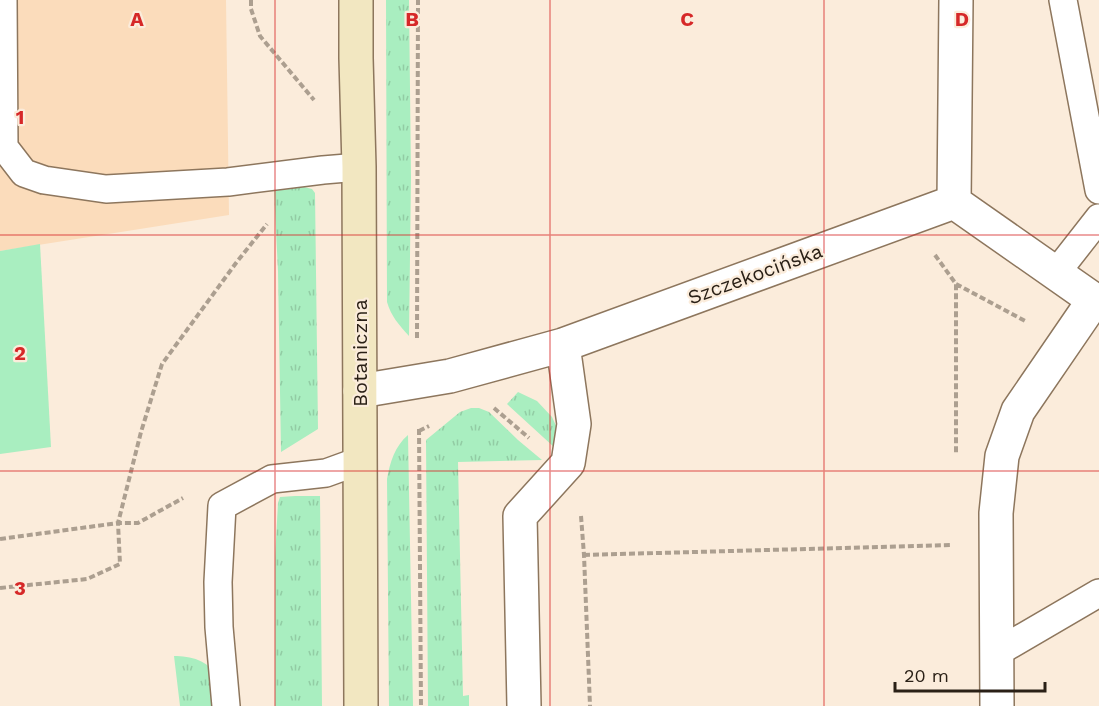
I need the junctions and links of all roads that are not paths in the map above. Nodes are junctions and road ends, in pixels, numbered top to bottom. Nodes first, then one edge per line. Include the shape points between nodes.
1 (3, 0) edge
2 (356, 0) edge
3 (956, 0) edge
4 (1063, 0) edge
5 (359, 166) junction
6 (1099, 190) edge
7 (954, 202) junction
8 (1099, 218) edge
9 (1056, 273) junction
10 (1096, 300) edge
11 (562, 345) junction
12 (360, 391) junction
13 (359, 461) junction
14 (1099, 593) edge
15 (996, 653) junction
16 (226, 706) edge
17 (361, 706) edge
18 (524, 706) edge
19 (996, 706) edge

1 - 5 lane via 4,147 24,172 44,180 106,189 228,182
2 - 5 main road, Botaniczna
3 - 7 street
4 - 6 lane
5 - 12 main road, Botaniczna
7 - 9 street
7 - 11 street, Szczekocińska
8 - 9 lane
9 - 10 street
10 - 15 street via 1018,411 1002,456 996,513
11 - 12 street, Szczekocińska via 450,376
11 - 18 street via 574,424 568,463 520,516
12 - 13 main road, Botaniczna
13 - 16 lane via 326,473 272,479 222,506 218,582
13 - 17 main road, Botaniczna
14 - 15 lane
15 - 19 street

